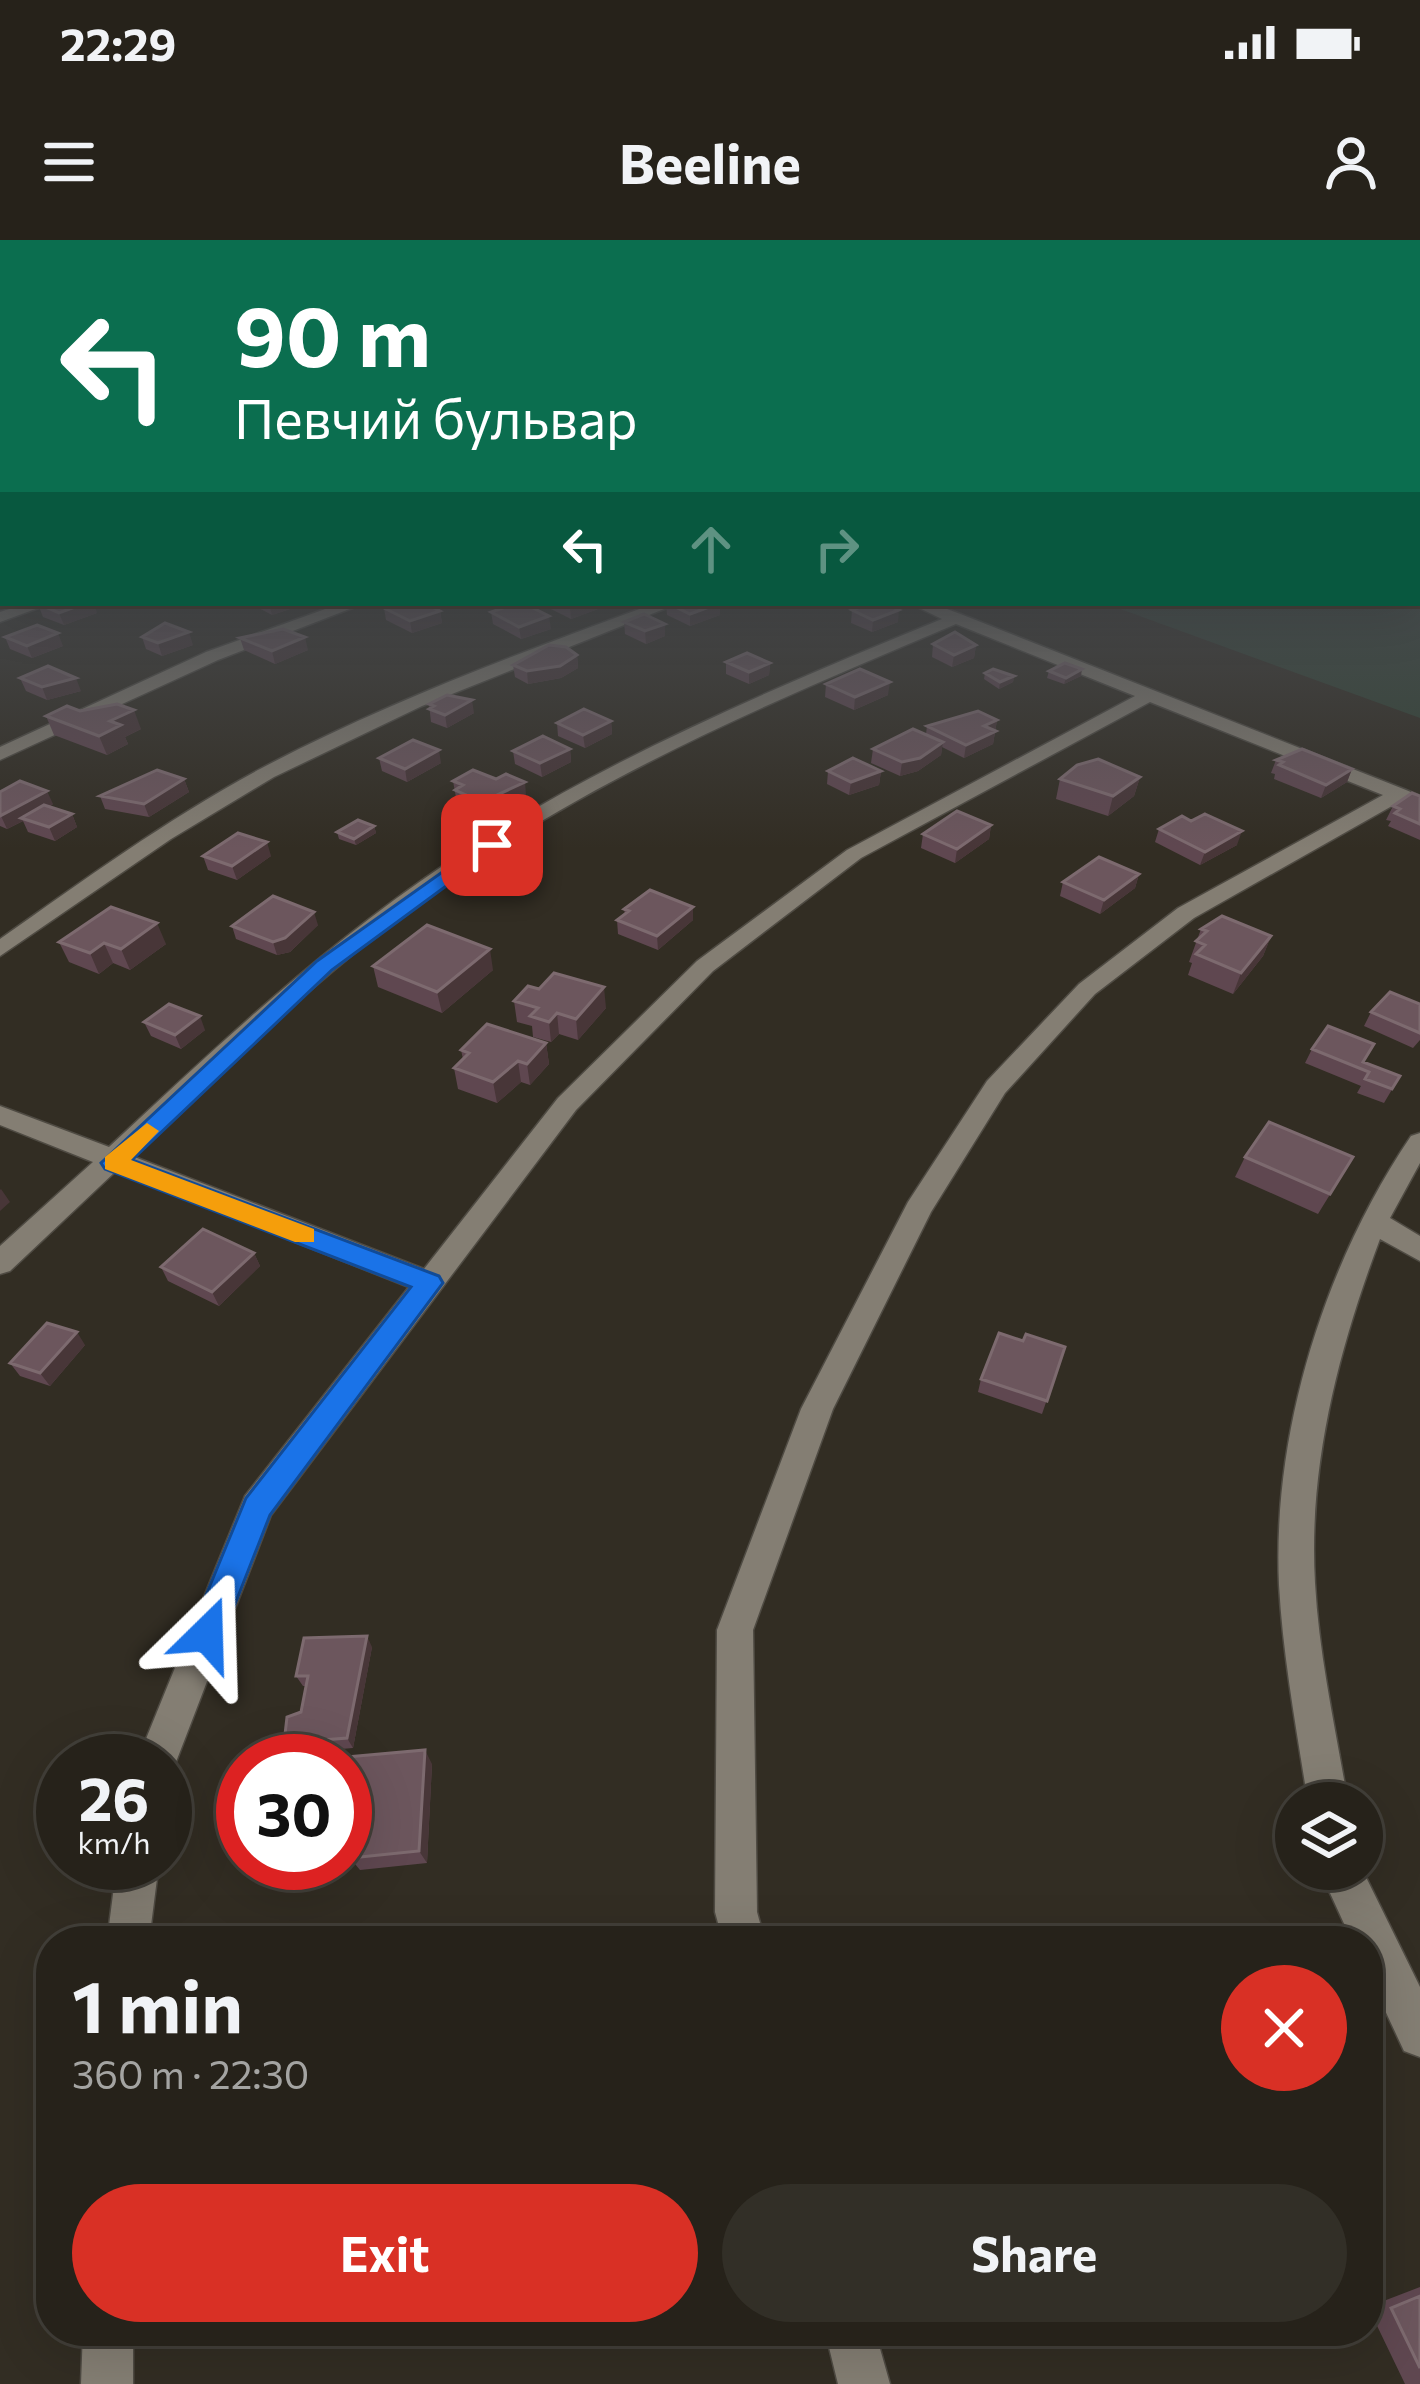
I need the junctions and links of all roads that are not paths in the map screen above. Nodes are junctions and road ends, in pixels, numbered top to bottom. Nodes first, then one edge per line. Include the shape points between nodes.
1 (231, 649) edge
2 (544, 649) edge
3 (885, 649) edge
4 (1034, 649) edge
5 (1150, 695) junction
6 (0, 754) edge
7 (1410, 799) edge
8 (0, 950) edge
9 (0, 1114) edge
10 (1420, 1142) edge
11 (114, 1163) junction
12 (1376, 1222) junction
13 (1420, 1250) edge
14 (0, 1263) edge
15 (429, 1283) junction
16 (168, 1734) edge
17 (1325, 1782) edge
18 (135, 1890) edge
19 (1350, 1890) edge
20 (130, 1926) edge
21 (740, 1926) edge
22 (1367, 1926) edge
23 (1383, 1958) edge
24 (1420, 2035) edge
25 (108, 2346) edge
26 (854, 2346) edge
27 (107, 2384) edge
28 (864, 2384) edge

1 - 6 street
2 - 8 street via 266,774 124,860
3 - 11 street via 706,727 452,870 324,965
4 - 5 street
5 - 7 street
5 - 15 street via 854,854 705,966 567,1104
7 - 21 street via 1186,913 1087,989 996,1087 918,1209 817,1409 734,1630
9 - 11 street
10 - 12 street
11 - 14 street
11 - 15 street
12 - 13 street
12 - 17 street via 1340,1307 1296,1498 1296,1584
15 - 16 street via 257,1507
18 - 20 street
19 - 22 street
23 - 24 street
25 - 27 street
26 - 28 street

